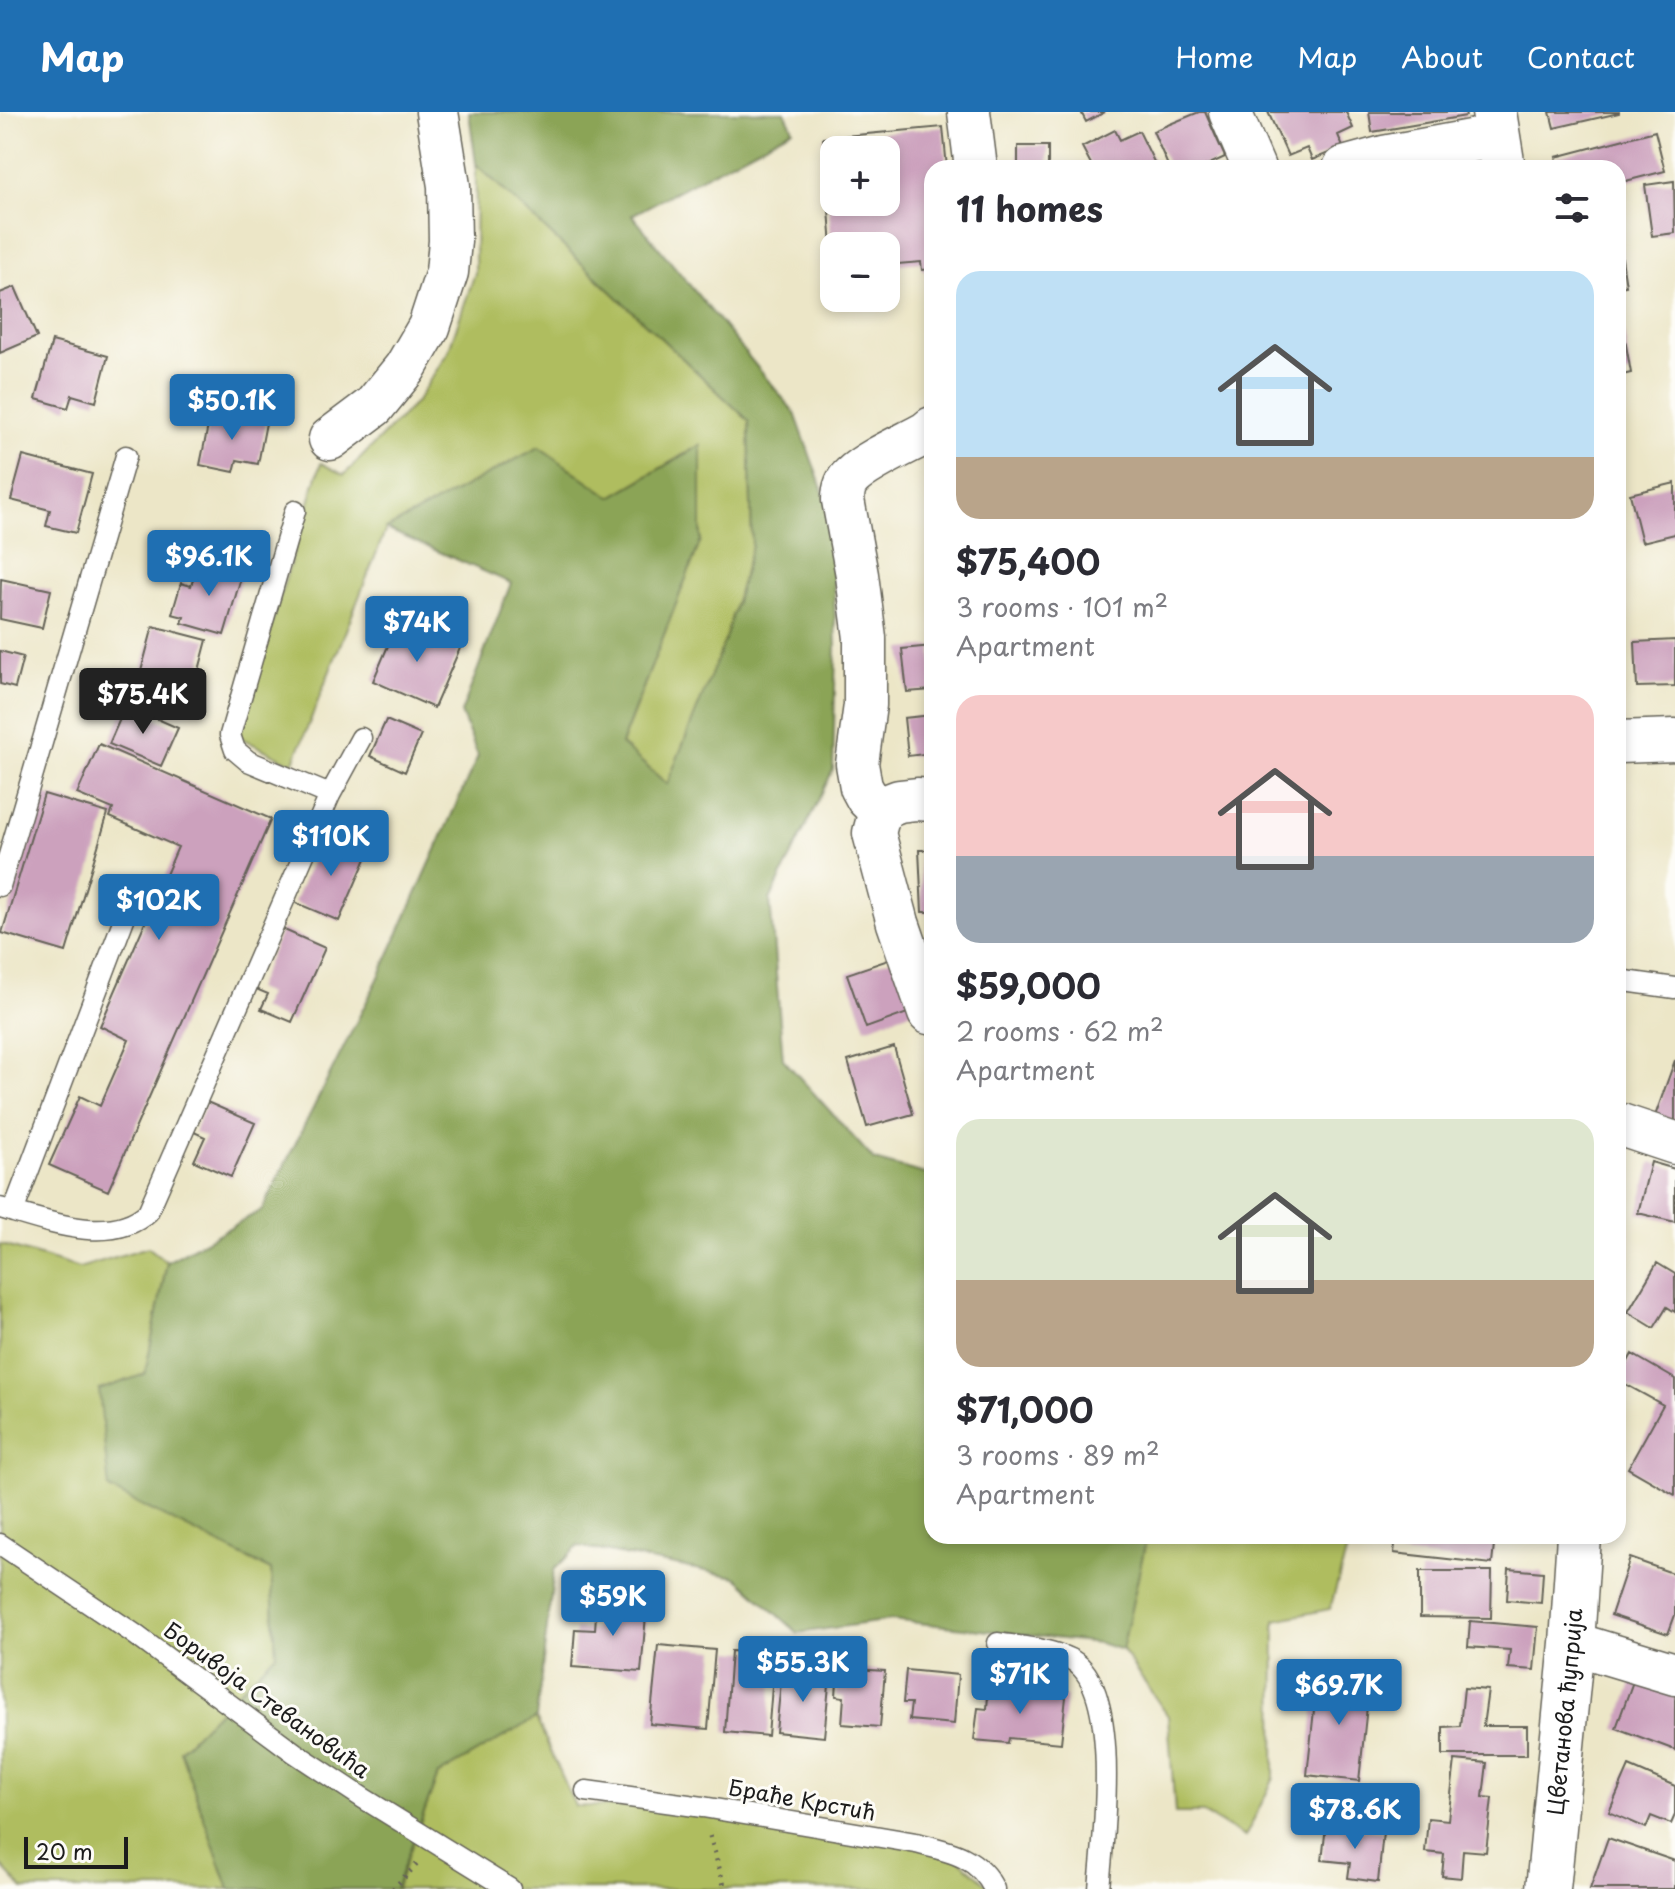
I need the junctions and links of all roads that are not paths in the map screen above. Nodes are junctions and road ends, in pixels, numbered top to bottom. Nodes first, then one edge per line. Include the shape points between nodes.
1 (437, 112) edge
2 (969, 112) edge
3 (1230, 112) edge
4 (1498, 139) edge
5 (975, 160) edge
6 (1251, 160) edge
7 (1373, 160) edge
8 (924, 434) edge
9 (330, 439) dead end
10 (126, 456) dead end
11 (295, 511) dead end
12 (361, 738) dead end
13 (1675, 740) edge
14 (1626, 742) edge
15 (330, 795) junction
16 (924, 799) edge
17 (880, 811) junction
18 (0, 886) edge
19 (133, 895) dead end
20 (1626, 981) edge
21 (1675, 988) edge
22 (924, 998) edge
23 (1626, 1127) edge
24 (1675, 1143) edge
25 (6, 1210) edge
26 (0, 1544) edge
27 (1578, 1544) edge
28 (998, 1643) dead end
29 (1572, 1643) junction
30 (1675, 1674) edge
31 (586, 1791) dead end
32 (510, 1889) edge
33 (994, 1889) edge
34 (1099, 1889) edge
35 (1548, 1889) edge

1 - 9 street via 449,186 447,272 429,327 405,368 374,406
2 - 5 street
3 - 6 street
4 - 7 street
8 - 17 street via 865,466 844,489 865,638 865,705 857,764 861,787
10 - 18 lane
11 - 15 lane via 230,735 235,750 248,761
12 - 15 lane
13 - 14 street
15 - 25 lane via 148,1212 123,1226 79,1230
16 - 17 street via 899,801
17 - 22 street via 874,833
19 - 25 lane
20 - 21 lane
23 - 24 street
26 - 32 lane, Боривоја Стевановића via 133,1633 295,1753
27 - 29 street, Цветанова ћуприја
28 - 34 lane via 1072,1660 1094,1688 1104,1735 1106,1796
29 - 30 street
29 - 35 street, Цветанова ћуприја
31 - 33 lane, Браће Крстић via 916,1843 971,1861

